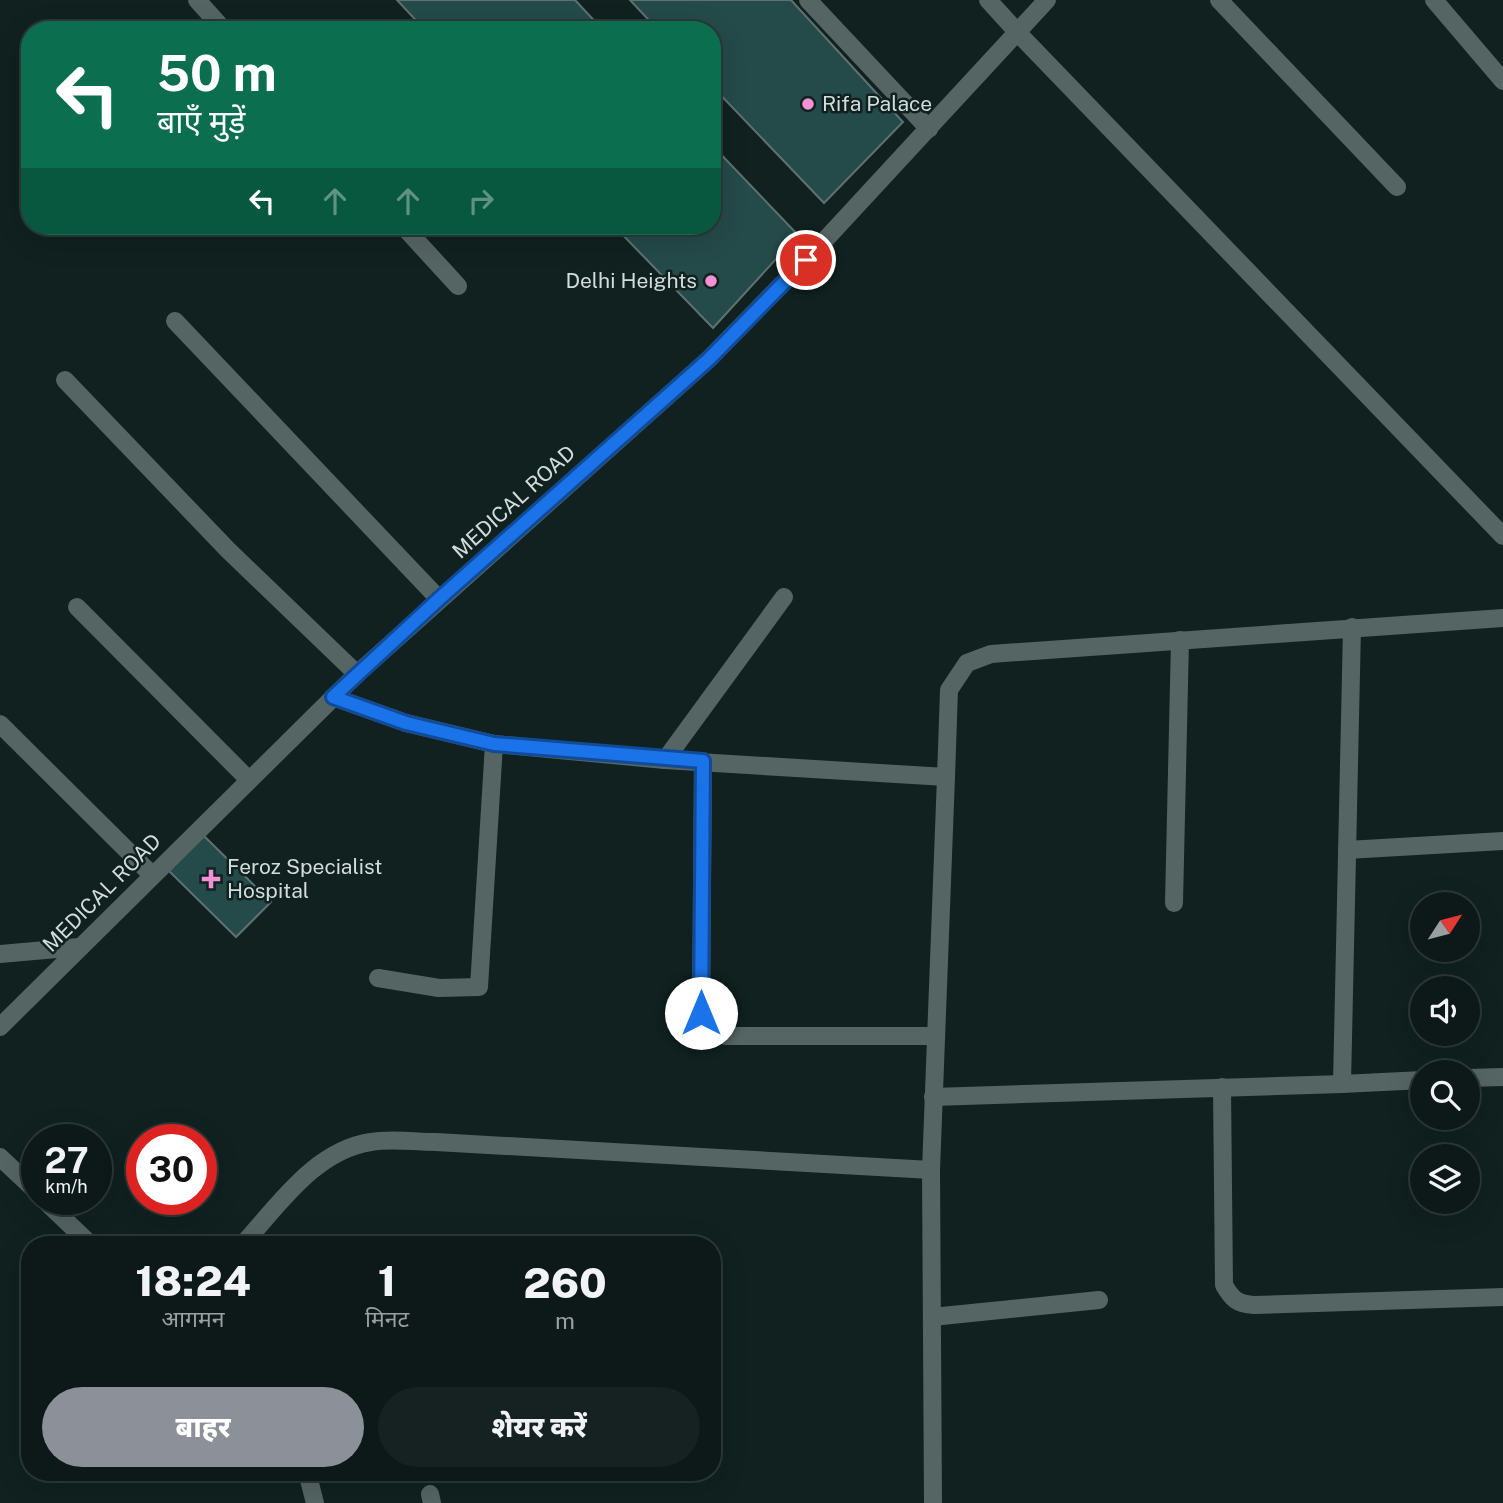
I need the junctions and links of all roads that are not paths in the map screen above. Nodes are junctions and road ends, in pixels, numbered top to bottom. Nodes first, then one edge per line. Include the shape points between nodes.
1 (197, 0) edge
2 (808, 0) edge
3 (988, 0) edge
4 (1047, 0) edge
5 (1220, 0) edge
6 (1434, 0) edge
7 (216, 21) edge
8 (1018, 33) junction
9 (1503, 81) edge
10 (929, 129) junction
11 (1397, 187) dead end
12 (411, 235) edge
13 (458, 286) dead end
14 (175, 320) dead end
15 (65, 380) dead end
16 (1503, 536) edge
17 (784, 597) dead end
18 (439, 599) junction
19 (77, 607) dead end
20 (1503, 618) edge
21 (1352, 627) junction
22 (1180, 640) junction
23 (357, 674) junction
24 (333, 697) junction
25 (0, 724) edge
26 (494, 744) junction
27 (665, 760) junction
28 (703, 761) junction
29 (946, 777) junction
30 (249, 780) junction
31 (1503, 841) edge
32 (1347, 850) junction
33 (152, 875) junction
34 (1174, 903) dead end
35 (79, 947) junction
36 (0, 954) edge
37 (378, 978) dead end
38 (0, 1027) edge
39 (936, 1036) junction
40 (1503, 1077) edge
41 (1480, 1078) edge
42 (1410, 1081) edge
43 (1342, 1084) junction
44 (1222, 1087) junction
45 (933, 1097) junction
46 (0, 1157) edge
47 (930, 1170) junction
48 (21, 1177) edge
49 (60, 1215) edge
50 (82, 1236) edge
51 (250, 1236) edge
52 (1503, 1297) edge
53 (1099, 1300) dead end
54 (932, 1317) junction
55 (309, 1481) edge
56 (315, 1503) edge
57 (933, 1503) edge

1 - 7 street
2 - 10 street
3 - 8 street
4 - 8 street, MEDICAL ROAD
5 - 11 street
6 - 9 street
8 - 10 street, MEDICAL ROAD
8 - 16 street
10 - 18 street, MEDICAL ROAD via 709,359
12 - 13 street
14 - 18 street
15 - 23 street via 228,550
17 - 27 street
18 - 23 street, MEDICAL ROAD
19 - 30 street
20 - 21 street
21 - 22 street
21 - 32 street
22 - 29 street via 991,654 967,663 949,690
22 - 34 street
23 - 24 street, MEDICAL ROAD
24 - 26 street via 406,723
24 - 30 street, MEDICAL ROAD
25 - 33 street
26 - 27 street
26 - 37 street via 479,987 439,988
27 - 28 street
28 - 29 street
28 - 39 street via 701,1013 710,1026 726,1036
29 - 39 street
30 - 33 street, MEDICAL ROAD
31 - 32 street
32 - 43 street
33 - 35 street, MEDICAL ROAD
35 - 36 street
35 - 38 street, MEDICAL ROAD
39 - 45 street
40 - 41 street
42 - 43 street
43 - 44 street
44 - 45 street
44 - 52 street via 1224,1285 1231,1297 1241,1304
45 - 47 street
46 - 48 street
47 - 51 street via 370,1142 332,1155 306,1175
47 - 54 street
49 - 50 street
53 - 54 street
54 - 57 street
55 - 56 street

